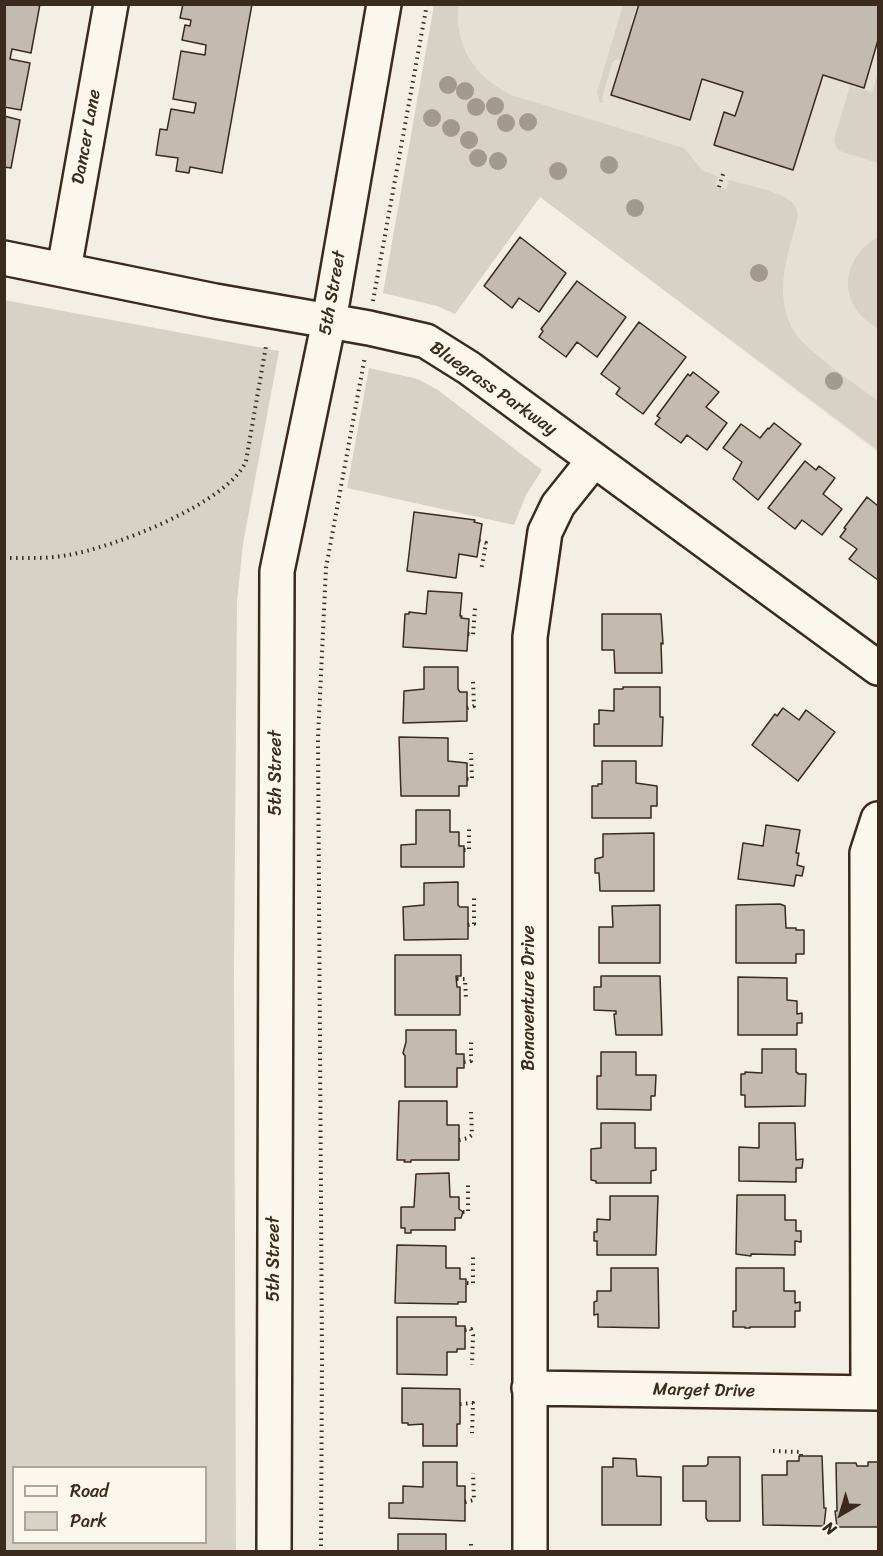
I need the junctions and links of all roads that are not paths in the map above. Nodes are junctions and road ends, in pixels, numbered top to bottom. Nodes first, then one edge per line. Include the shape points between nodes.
1 (111, 4) edge
2 (384, 4) edge
3 (4, 258) edge
4 (64, 269) junction
5 (329, 321) junction
6 (594, 460) junction
7 (879, 668) edge
8 (879, 819) edge
9 (529, 1388) junction
10 (873, 1393) edge
11 (274, 1551) edge
12 (530, 1551) edge

1 - 4 street, Dancer Lane
2 - 5 street, 5th Street
3 - 4 street, Bluegrass Parkway
4 - 5 street, Bluegrass Parkway
5 - 6 street, Bluegrass Parkway via 426,341
5 - 11 street, 5th Street via 277,571
6 - 7 street, Bluegrass Parkway
6 - 9 street, Bonaventure Drive via 558,505 545,532 530,637
8 - 10 street via 867,852
9 - 10 street, Marget Drive
9 - 12 street, Bonaventure Drive

